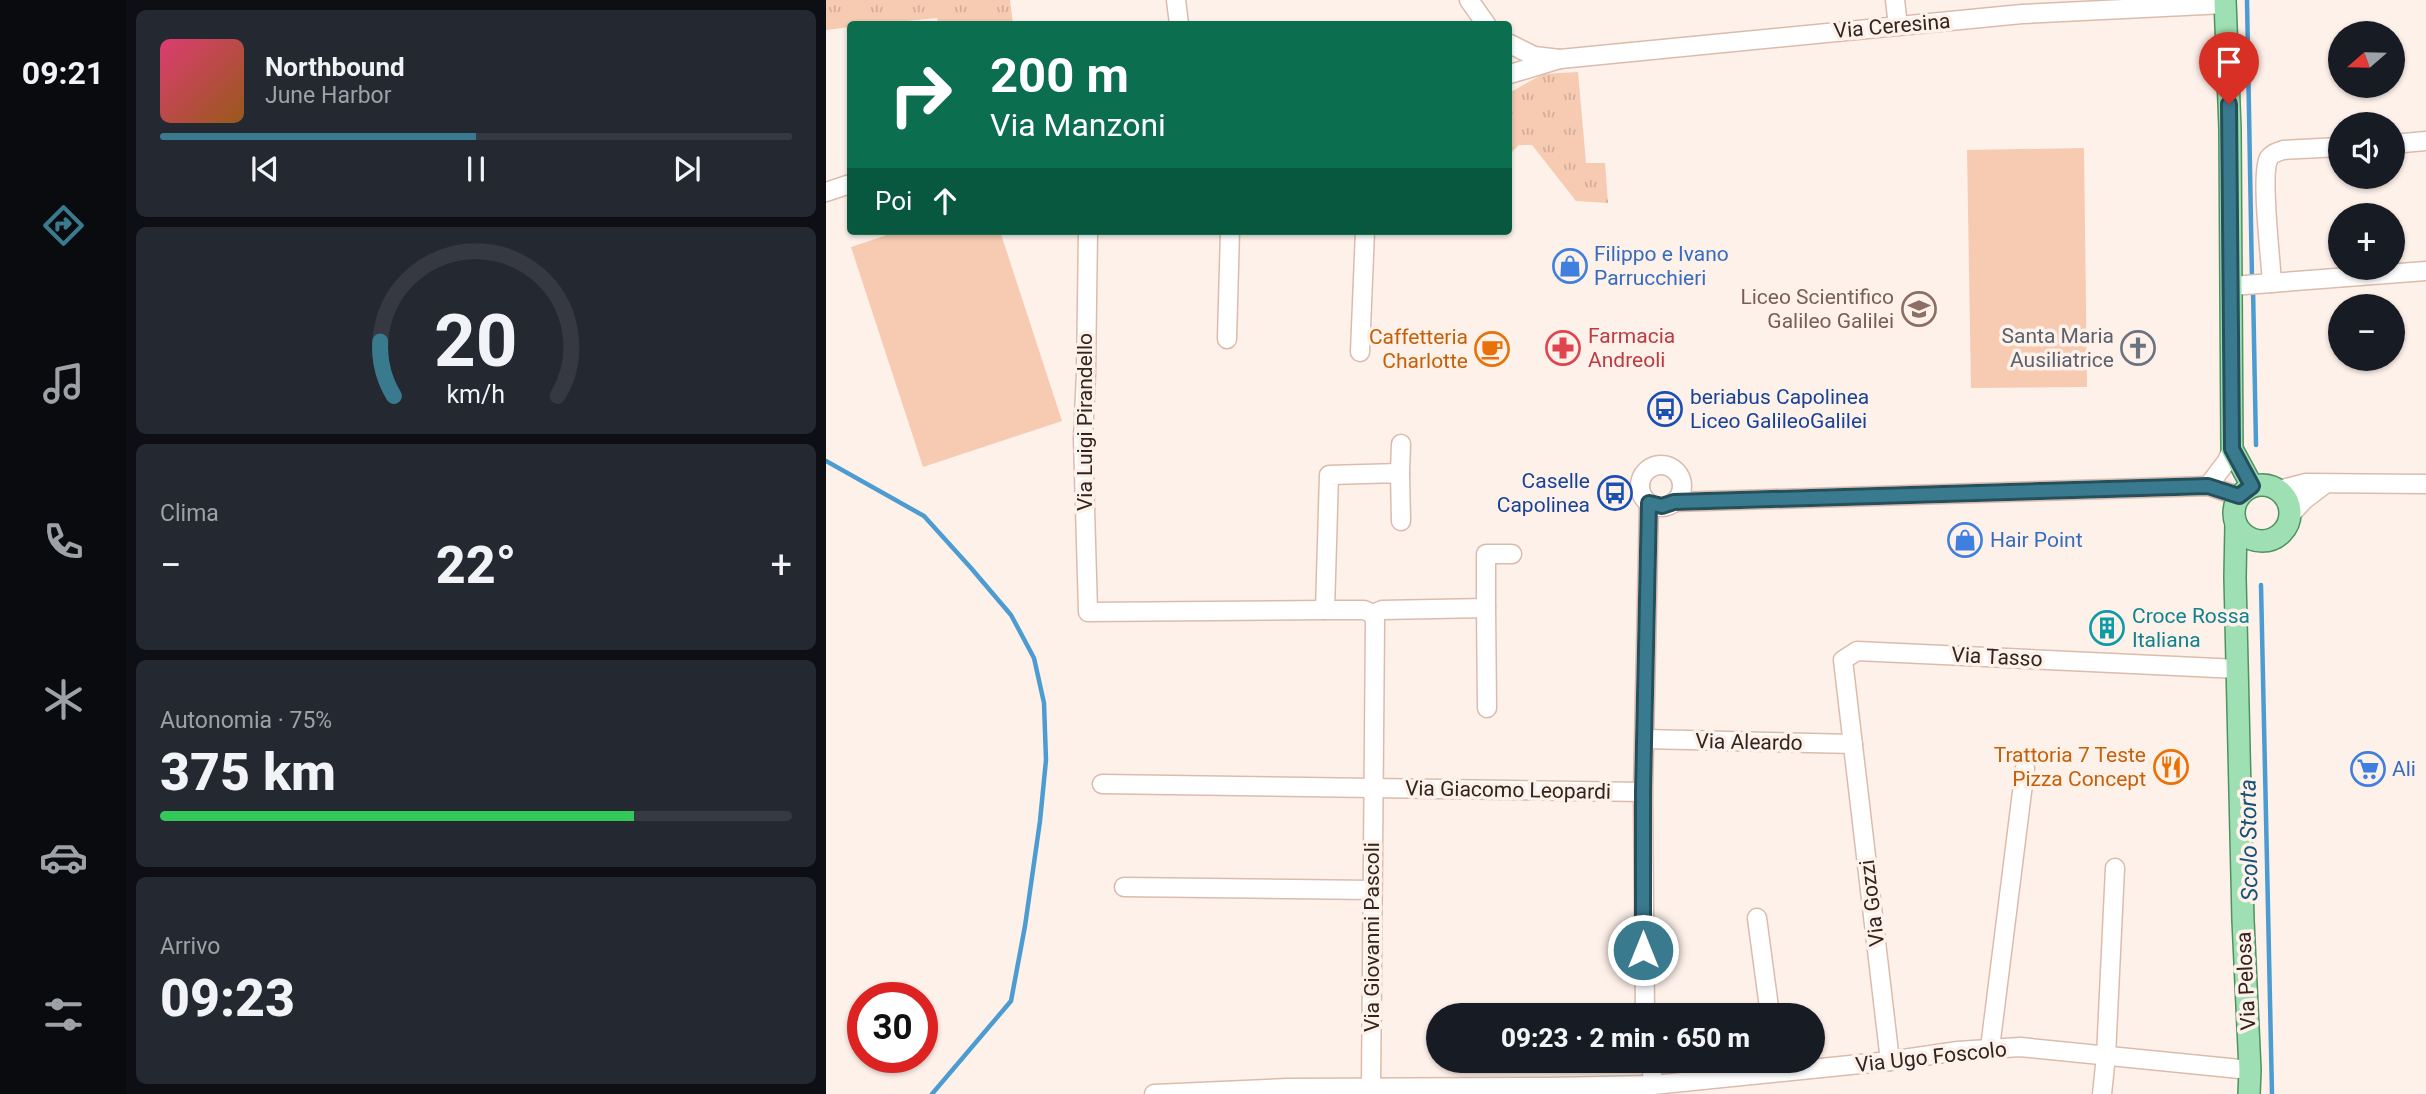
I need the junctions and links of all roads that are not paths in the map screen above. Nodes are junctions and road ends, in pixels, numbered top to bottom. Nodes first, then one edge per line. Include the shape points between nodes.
1 (1176, 0) edge
2 (1467, 0) edge
3 (1895, 0) edge
4 (2225, 2) edge
5 (2021, 7) edge
6 (1179, 21) edge
7 (1469, 21) edge
8 (1484, 21) edge
9 (1898, 26) junction
10 (1512, 45) edge
11 (1512, 50) edge
12 (1560, 59) junction
13 (1512, 68) edge
14 (1512, 74) edge
15 (2426, 141) edge
16 (2405, 143) edge
17 (2328, 148) edge
18 (847, 185) edge
19 (826, 192) edge
20 (1088, 235) edge
21 (1230, 235) edge
22 (1365, 235) edge
23 (2426, 271) edge
24 (2252, 285) junction
25 (1227, 339) dead end
26 (1360, 352) dead end
27 (1401, 444) dead end
28 (2232, 449) junction
29 (1400, 474) junction
30 (1681, 480) junction
31 (2326, 484) junction
32 (2426, 484) edge
33 (2208, 486) junction
34 (2279, 490) junction
35 (2246, 491) junction
36 (1700, 501) junction
37 (1674, 502) junction
38 (1649, 503) junction
39 (2290, 515) junction
40 (1401, 521) dead end
41 (2236, 524) junction
42 (2263, 541) junction
43 (1512, 554) dead end
44 (2235, 573) junction
45 (1486, 608) junction
46 (1325, 610) junction
47 (1373, 614) junction
48 (2238, 669) junction
49 (1487, 708) dead end
50 (1645, 739) junction
51 (1853, 744) junction
52 (2025, 768) dead end
53 (1102, 784) dead end
54 (1373, 787) junction
55 (1643, 792) junction
56 (2115, 868) dead end
57 (1124, 887) dead end
58 (1372, 890) junction
59 (1757, 918) dead end
60 (1645, 1003) edge
61 (1768, 1003) edge
62 (1990, 1048) junction
63 (2106, 1056) junction
64 (1890, 1061) junction
65 (1825, 1064) edge
66 (2250, 1070) junction
67 (1652, 1073) edge
68 (1732, 1073) edge
69 (1653, 1085) junction
70 (1371, 1087) junction
71 (1288, 1091) edge
72 (1154, 1094) edge
73 (2102, 1094) edge
74 (2249, 1094) edge

1 - 6 street
2 - 7 street
2 - 8 street
3 - 9 street
4 - 5 street, Via Ceresina
4 - 24 main road
5 - 9 street, Via Ceresina
9 - 12 street, Via Ceresina
10 - 12 street, Via Ceresina via 1534,56
11 - 13 street, Via Ceresina via 1516,59
12 - 14 street, Via Ceresina
15 - 16 street
17 - 24 street via 2283,150 2269,158
18 - 19 street
20 - 46 street, Via Luigi Pirandello via 1083,438 1088,612
21 - 25 street
22 - 26 street
23 - 24 street
24 - 28 main road
27 - 29 street
28 - 33 street
28 - 35 main road
29 - 40 street
29 - 46 street via 1329,475
30 - 36 street
30 - 37 street via 1681,492
30 - 38 street via 1669,467 1650,468 1640,485
31 - 32 street
31 - 34 street via 2306,483
31 - 39 street
33 - 35 street
33 - 36 street
34 - 35 main road via 2271,486
34 - 39 main road
35 - 41 main road via 2234,505
36 - 37 street
37 - 38 street via 1662,506
38 - 50 street
39 - 42 main road via 2284,530
41 - 42 main road via 2247,537
41 - 44 main road, Via Pelosa
42 - 44 main road
43 - 45 street via 1486,554
44 - 48 main road, Via Pelosa
45 - 47 street via 1382,610
45 - 49 street
46 - 47 street
47 - 54 street, Via Giovanni Pascoli
48 - 51 street, Via Tasso via 1857,651 1843,660
48 - 66 main road, Via Pelosa
50 - 51 street, Via Aleardo
50 - 55 street
51 - 64 street, Via Gozzi
52 - 62 street
53 - 54 street
54 - 55 street, Via Giacomo Leopardi
54 - 58 street, Via Giovanni Pascoli
55 - 60 street
56 - 63 street
57 - 58 street
58 - 70 street, Via Giovanni Pascoli
59 - 61 street
62 - 63 street, Via Ugo Foscolo
62 - 64 street, Via Ugo Foscolo
63 - 66 street, Via Ugo Foscolo
63 - 73 street
64 - 65 street, Via Ugo Foscolo
66 - 74 main road, Via Pelosa
67 - 69 street
68 - 69 street, Via Ugo Foscolo
69 - 70 street, Via Ugo Foscolo
70 - 71 street, Via Ugo Foscolo
71 - 72 street, Via Ugo Foscolo

